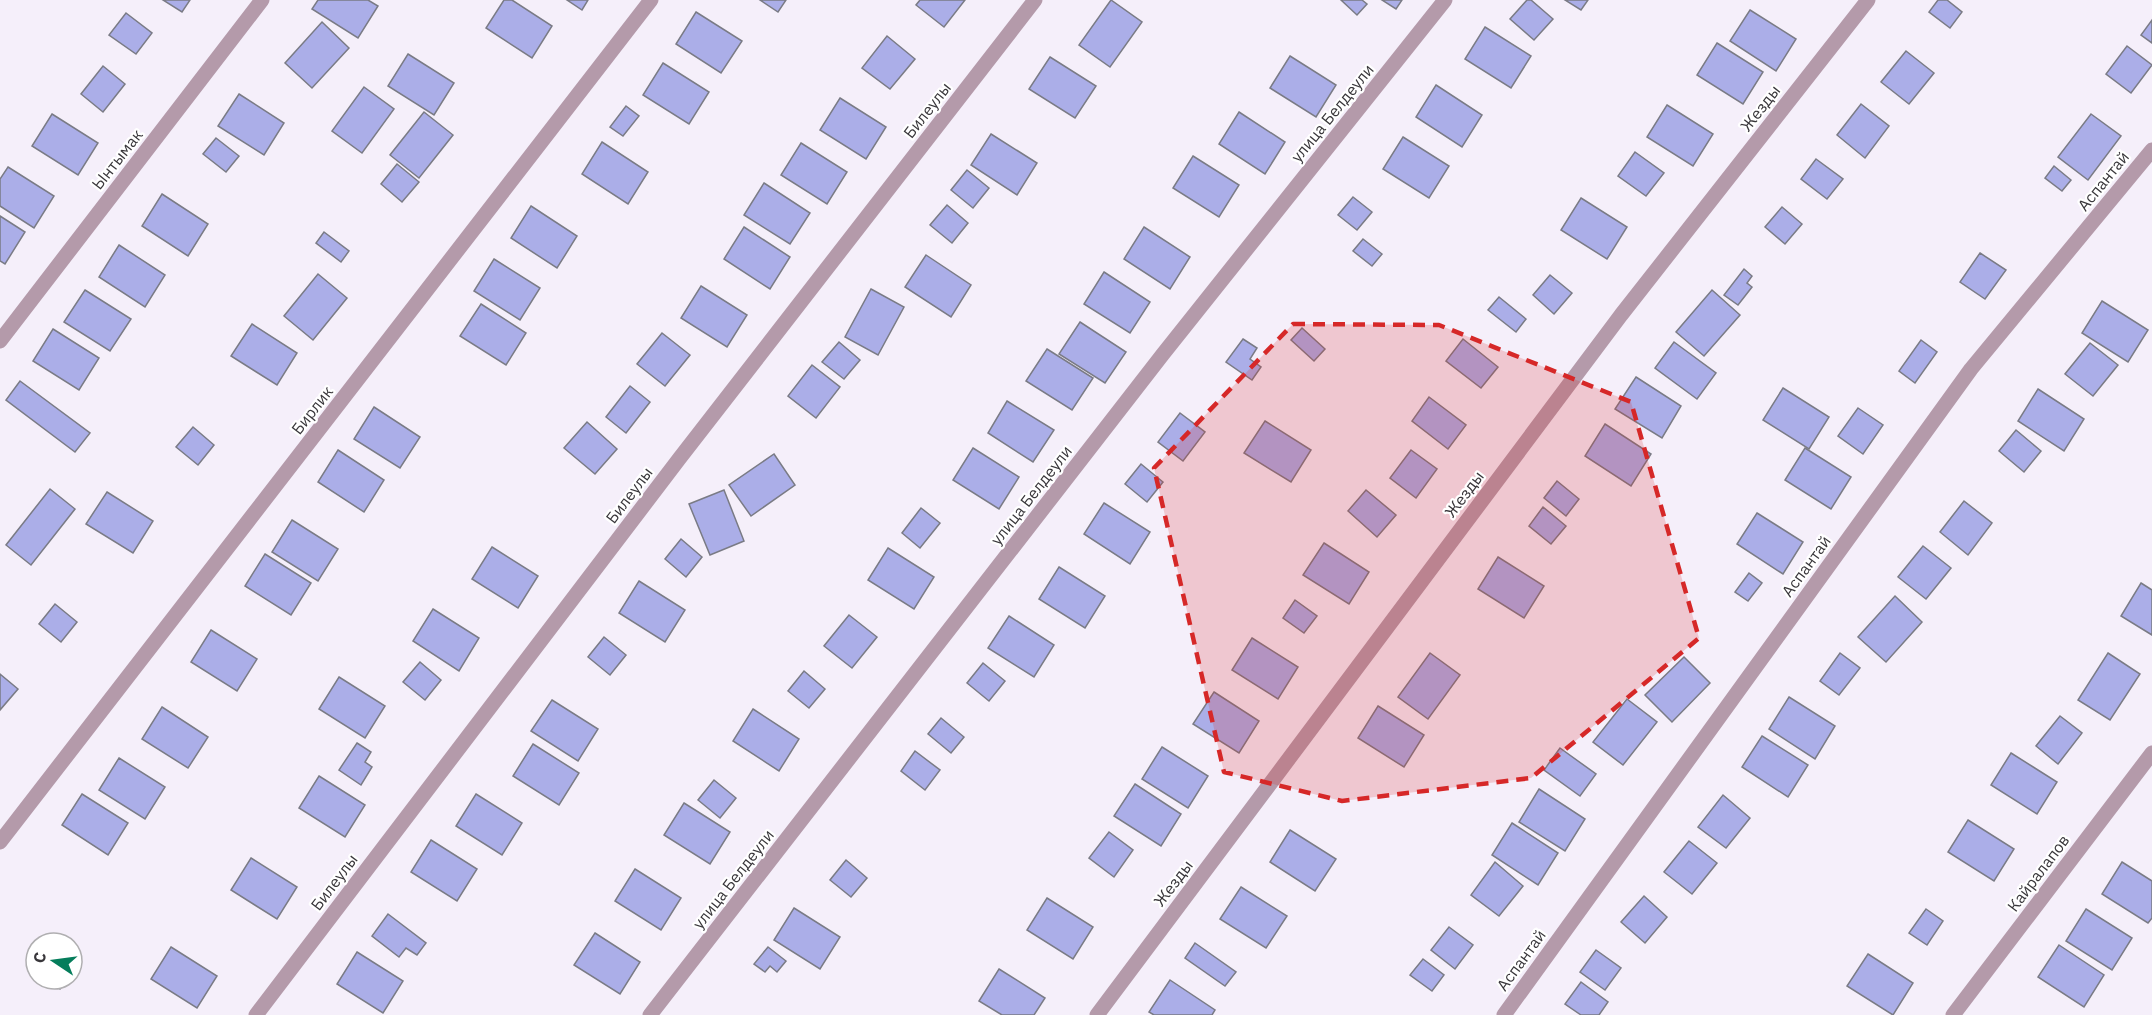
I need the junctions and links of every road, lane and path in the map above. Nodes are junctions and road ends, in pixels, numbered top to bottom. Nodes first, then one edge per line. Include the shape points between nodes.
1 (262, 0) edge
2 (651, 0) edge
3 (1035, 0) edge
4 (1445, 0) edge
5 (1868, 0) edge
6 (2152, 150) edge
7 (0, 341) edge
8 (2152, 753) edge
9 (0, 842) edge
10 (256, 1015) edge
11 (650, 1015) edge
12 (1097, 1015) edge
13 (1504, 1015) edge
14 (1953, 1015) edge

1 - 7 street, Ынтымак
2 - 9 street, Бирлик
3 - 10 street, Билеулы via 686,449
4 - 11 street, улица Белдеули via 1163,354
5 - 12 street, Жезды via 1621,315
6 - 13 street, Аспантай via 1971,369
8 - 14 street, Кайралапов

